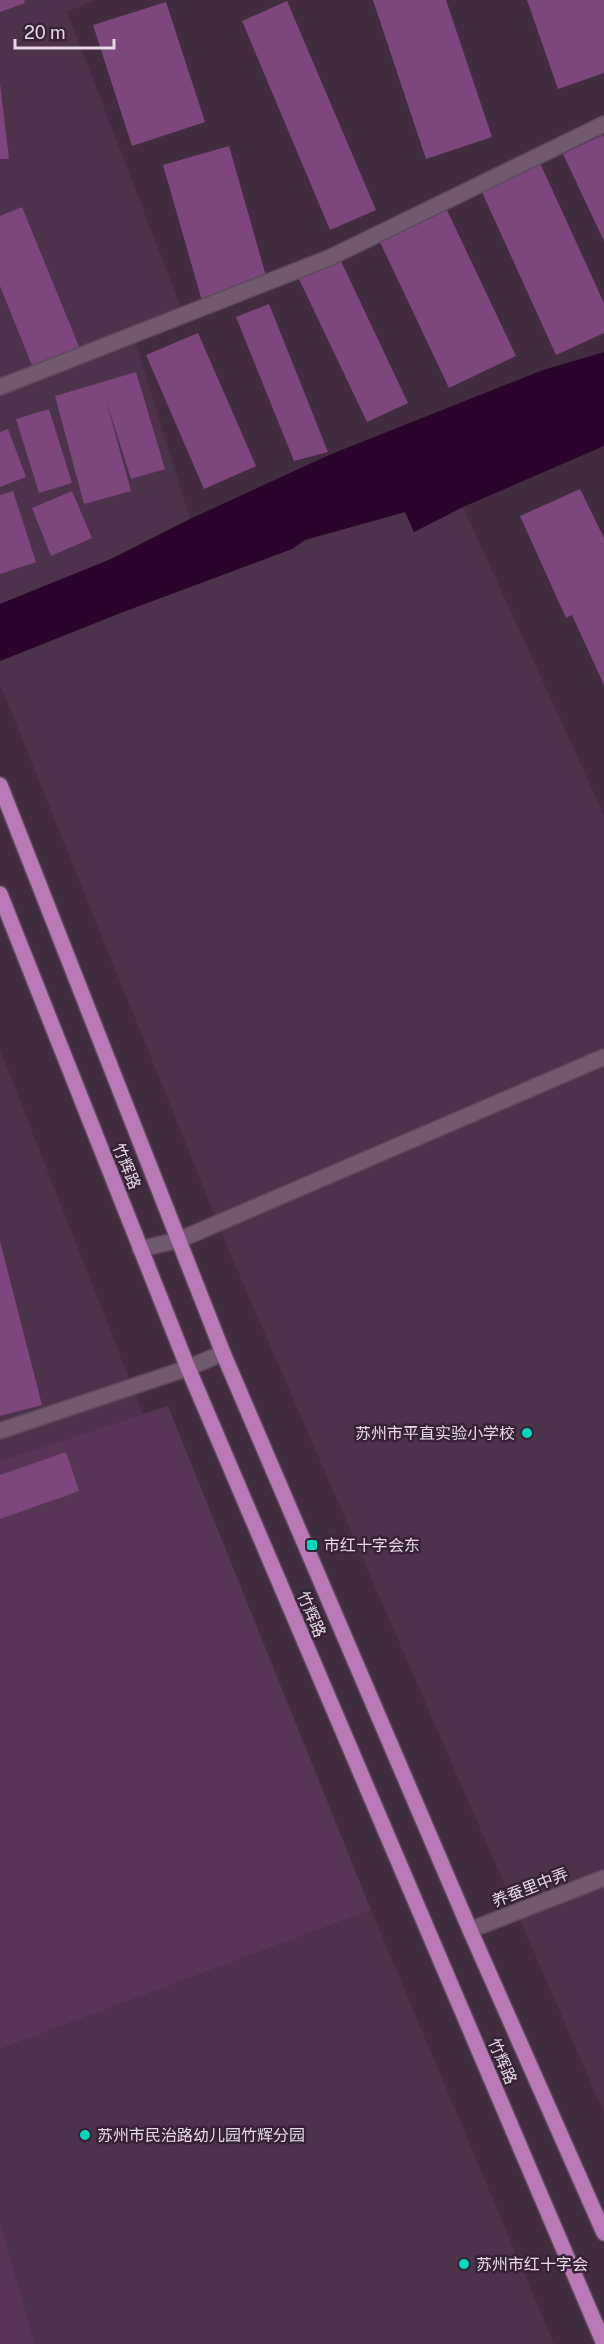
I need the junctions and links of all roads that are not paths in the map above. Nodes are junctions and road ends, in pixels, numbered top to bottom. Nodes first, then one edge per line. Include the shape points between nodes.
1 (604, 124) edge
2 (0, 387) edge
3 (0, 785) edge
4 (3, 804) edge
5 (0, 894) edge
6 (604, 1057) edge
7 (179, 1240) junction
8 (140, 1249) junction
9 (223, 1353) junction
10 (188, 1368) junction
11 (0, 1431) edge
12 (604, 1878) edge
13 (470, 1930) junction
14 (604, 2233) edge
15 (604, 2344) edge

1 - 2 street via 329,258
3 - 4 main road, 竹辉路
4 - 7 main road, 竹辉路
5 - 8 main road, 竹辉路
6 - 7 street
7 - 8 street
7 - 9 main road, 竹辉路
8 - 10 main road, 竹辉路
9 - 10 street
9 - 13 main road, 竹辉路
10 - 11 street
10 - 15 main road, 竹辉路
12 - 13 street, 养蚕里中弄
13 - 14 main road, 竹辉路

